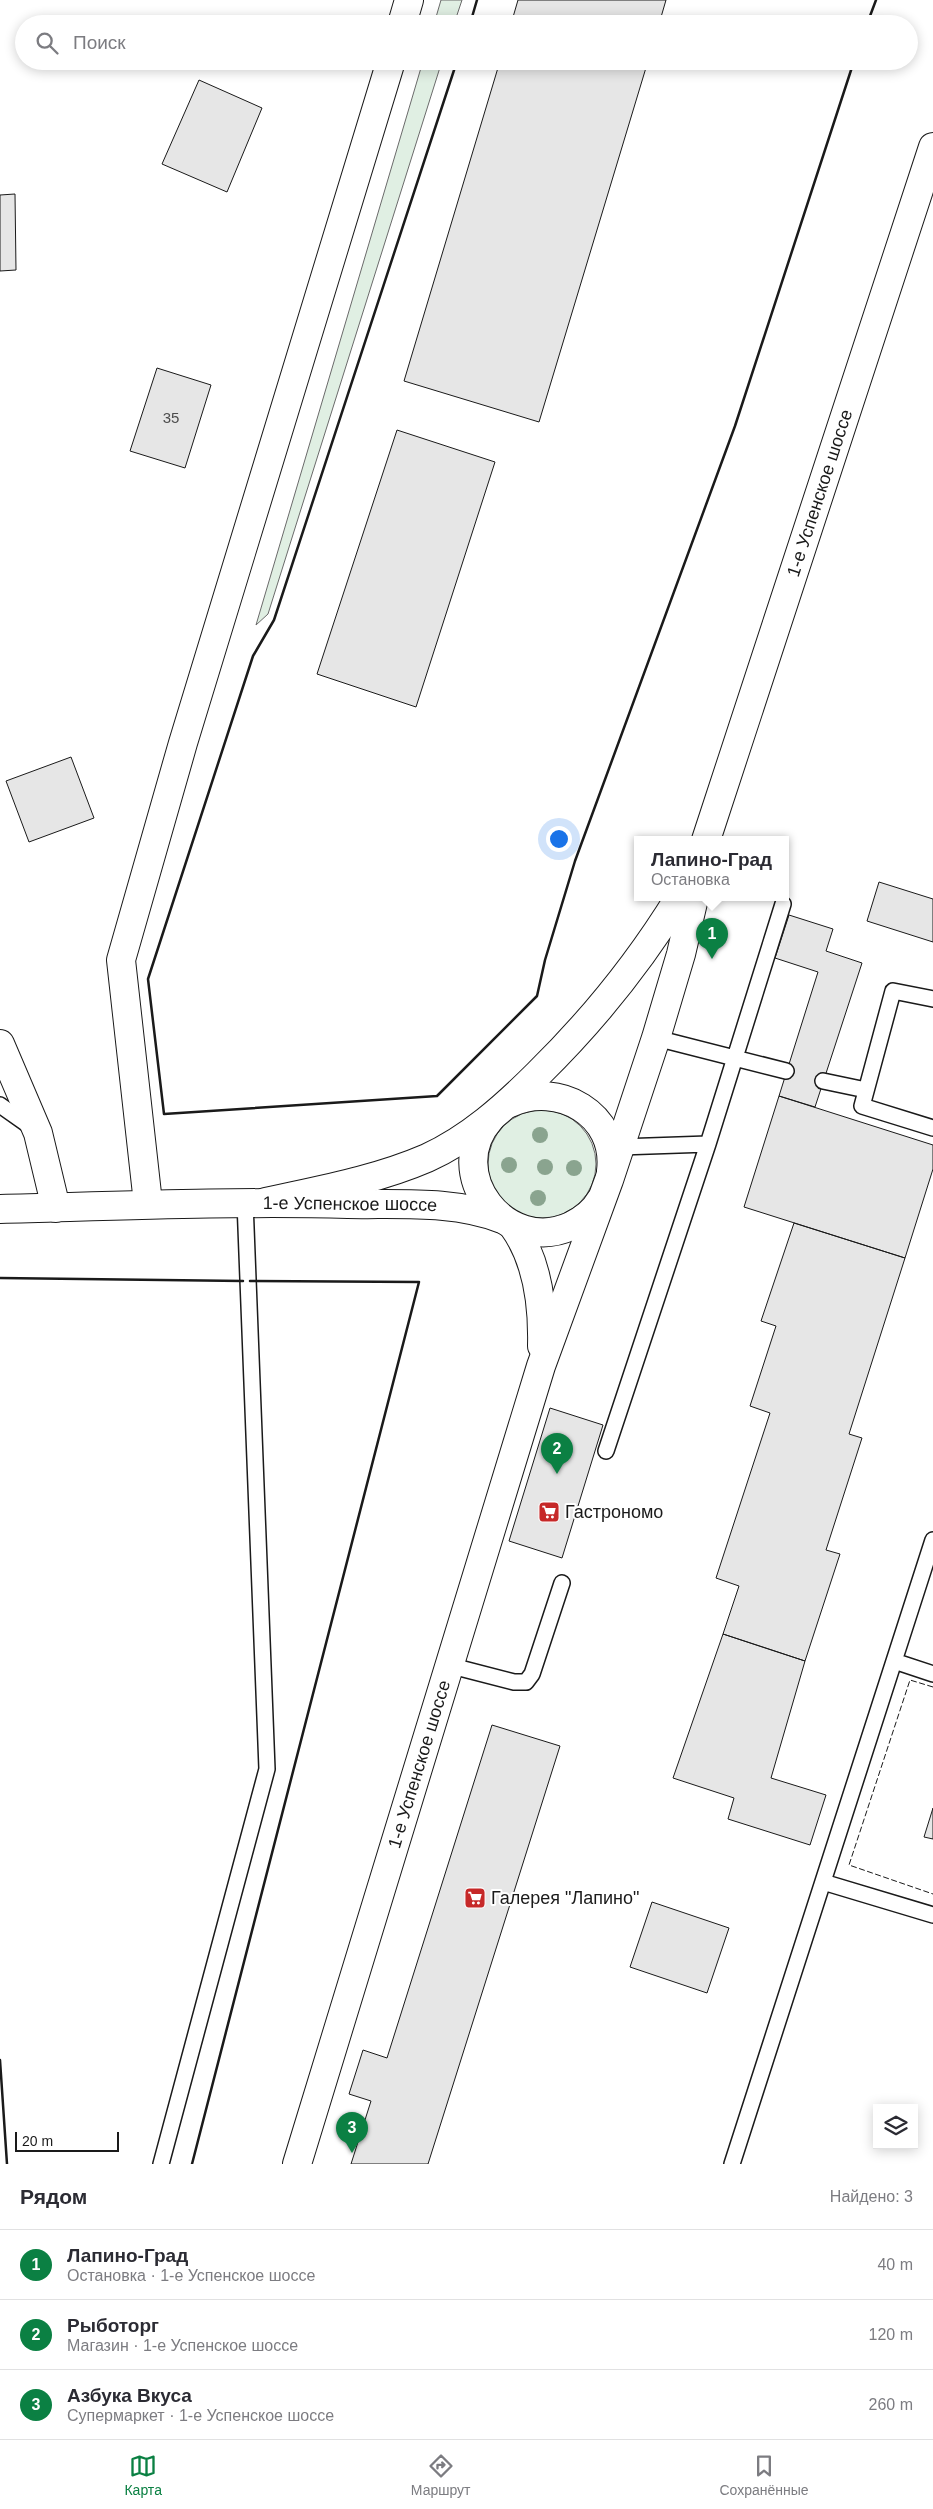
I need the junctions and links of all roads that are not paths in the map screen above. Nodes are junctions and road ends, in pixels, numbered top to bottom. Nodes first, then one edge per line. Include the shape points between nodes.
1 (409, 0) edge
2 (405, 15) edge
3 (387, 70) edge
4 (933, 146) edge
5 (707, 836) edge
6 (677, 901) edge
7 (693, 901) edge
8 (782, 904) dead end
9 (933, 1000) edge
10 (656, 1038) junction
11 (0, 1044) edge
12 (735, 1058) junction
13 (786, 1071) dead end
14 (824, 1081) dead end
15 (866, 1090) junction
16 (0, 1105) edge
17 (502, 1109) junction
18 (933, 1128) edge
19 (38, 1132) junction
20 (708, 1144) junction
21 (620, 1147) junction
22 (607, 1186) junction
23 (256, 1202) junction
24 (148, 1203) junction
25 (56, 1208) junction
26 (0, 1209) edge
27 (507, 1222) junction
28 (542, 1366) junction
29 (606, 1451) dead end
30 (933, 1540) edge
31 (562, 1583) dead end
32 (894, 1661) junction
33 (448, 1665) junction
34 (933, 1674) edge
35 (822, 1882) junction
36 (933, 1915) edge
37 (161, 2164) edge
38 (297, 2164) edge
39 (732, 2164) edge

1 - 2 main road
3 - 24 main road via 183,744 121,960
4 - 5 main road, 1-е Успенское шоссе
6 - 17 main road, 1-е Успенское шоссе via 657,934 605,1002 563,1050
7 - 10 main road, 1-е Успенское шоссе
8 - 12 lane
9 - 15 lane via 893,991
10 - 12 lane
10 - 21 main road, 1-е Успенское шоссе
11 - 19 main road
12 - 13 lane
12 - 20 lane
14 - 15 lane
15 - 18 lane via 862,1106
16 - 19 lane
17 - 22 main road, 1-е Успенское шоссе via 532,1096 546,1095 583,1108 607,1140 611,1167
17 - 23 main road, 1-е Успенское шоссе via 460,1139 411,1164 347,1184
17 - 27 main road, 1-е Успенское шоссе via 484,1128 476,1147 474,1174 484,1199
19 - 25 main road
20 - 21 lane
20 - 29 lane
21 - 22 main road, 1-е Успенское шоссе
22 - 27 main road, 1-е Успенское шоссе via 589,1214 566,1228 539,1232
22 - 28 main road, 1-е Успенское шоссе
23 - 24 main road
23 - 27 main road, 1-е Успенское шоссе via 433,1206 484,1212
23 - 37 lane via 267,1769
24 - 25 main road
25 - 26 main road
27 - 28 main road, 1-е Успенское шоссе via 527,1251 537,1287 543,1332
28 - 33 main road, 1-е Успенское шоссе
30 - 32 lane
31 - 33 lane via 532,1674 526,1682 514,1682
32 - 34 lane
32 - 35 lane
33 - 38 main road, 1-е Успенское шоссе
35 - 36 lane
35 - 39 lane

